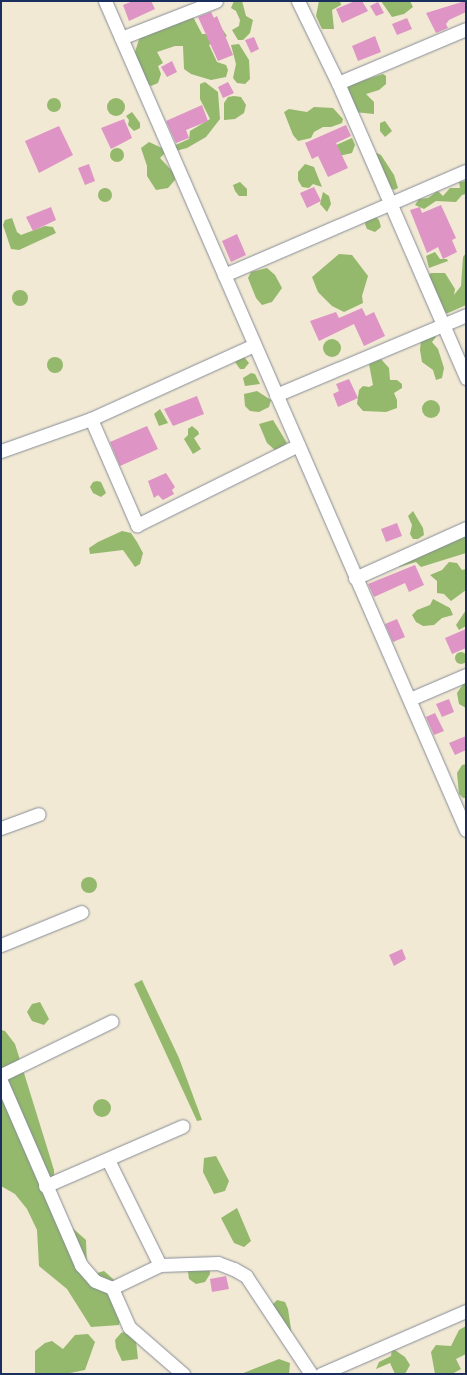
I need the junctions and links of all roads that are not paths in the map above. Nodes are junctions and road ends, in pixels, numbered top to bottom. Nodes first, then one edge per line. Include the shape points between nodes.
1 (105, 1) edge
2 (216, 1) edge
3 (298, 1) edge
4 (466, 30) edge
5 (121, 38) junction
6 (338, 84) junction
7 (466, 171) edge
8 (389, 202) junction
9 (224, 275) junction
10 (466, 315) edge
11 (442, 326) junction
12 (254, 344) junction
13 (466, 378) edge
14 (276, 394) junction
15 (91, 419) junction
16 (298, 445) junction
17 (1, 450) edge
18 (466, 528) edge
19 (355, 578) junction
20 (466, 675) edge
21 (410, 700) junction
22 (462, 810) edge
23 (39, 814) dead end
24 (1, 828) edge
25 (466, 830) edge
26 (82, 912) dead end
27 (1, 945) edge
28 (112, 1021) dead end
29 (1, 1075) edge
30 (1, 1081) edge
31 (183, 1126) dead end
32 (108, 1160) junction
33 (45, 1186) junction
34 (160, 1265) junction
35 (112, 1288) junction
36 (466, 1311) edge
37 (183, 1374) edge
38 (311, 1374) edge
39 (322, 1374) edge

1 - 5 street
2 - 5 street
3 - 6 street
4 - 6 street
5 - 9 street
6 - 8 street
7 - 8 street
8 - 9 street
8 - 11 street
9 - 12 street
10 - 11 street
11 - 13 street
11 - 14 street
12 - 14 street
12 - 15 street
14 - 16 street
15 - 16 street via 137,525
15 - 17 street
16 - 19 street
18 - 19 street
19 - 21 street
20 - 21 street
21 - 22 street
22 - 25 street
23 - 24 street
26 - 27 street
28 - 29 street
30 - 33 street
31 - 32 street
32 - 33 street
32 - 34 street
33 - 35 street via 82,1265 95,1281
34 - 35 street
34 - 38 street via 218,1263 246,1276
35 - 37 street via 129,1327
36 - 39 street

